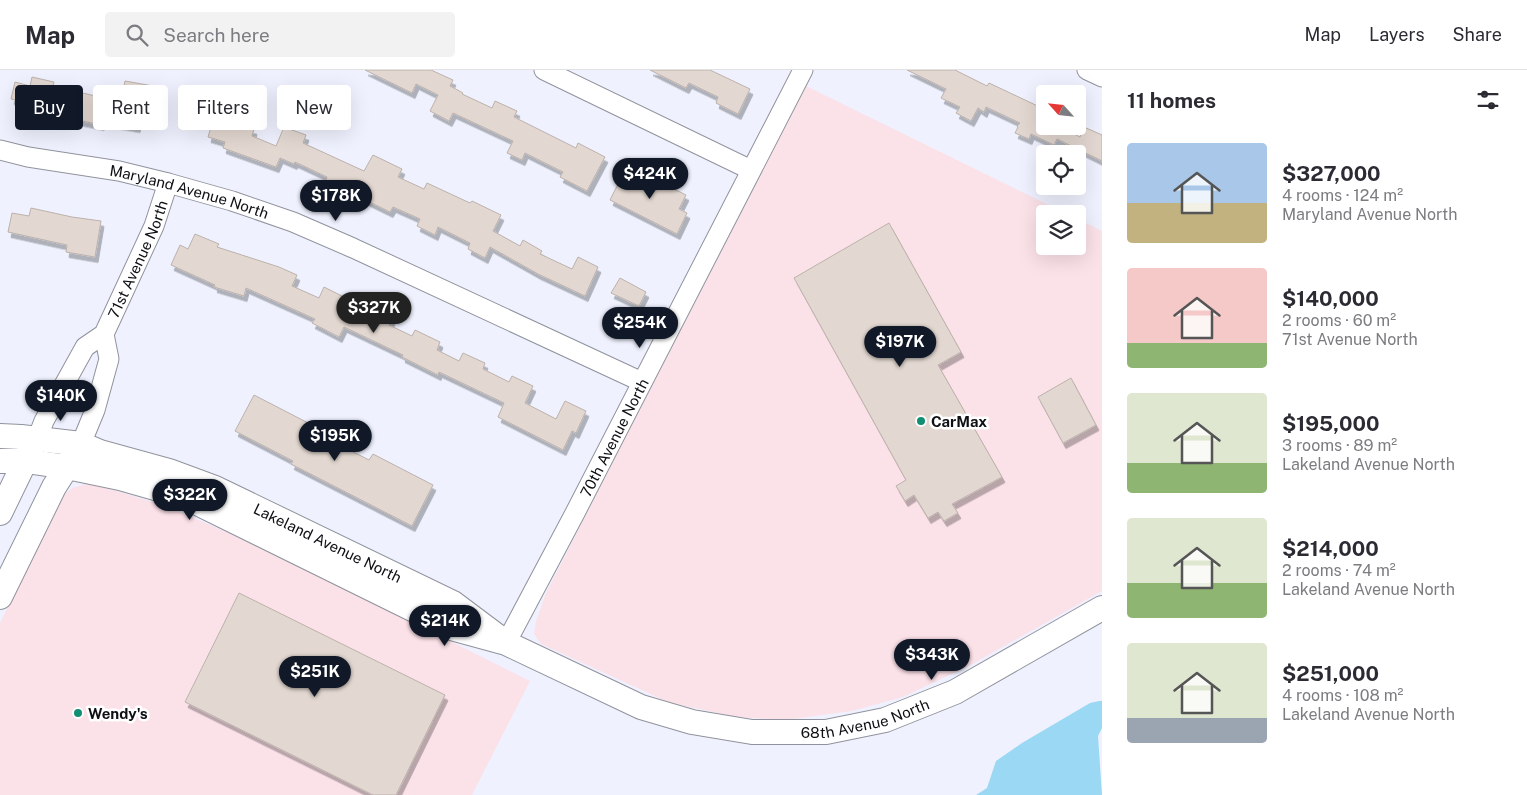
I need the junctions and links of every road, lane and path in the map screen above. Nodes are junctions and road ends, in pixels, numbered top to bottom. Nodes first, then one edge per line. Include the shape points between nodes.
1 (544, 70) edge
2 (803, 70) edge
3 (1087, 70) edge
4 (1102, 77) edge
5 (0, 150) edge
6 (751, 170) junction
7 (168, 183) junction
8 (104, 334) junction
9 (642, 382) junction
10 (0, 436) edge
11 (37, 439) junction
12 (81, 444) junction
13 (0, 461) edge
14 (26, 461) junction
15 (67, 467) junction
16 (0, 512) edge
17 (0, 597) edge
18 (1102, 608) edge
19 (506, 643) junction
20 (752, 732) joint

1 - 6 street
2 - 6 street, 70th Avenue North
3 - 4 street
5 - 7 street, Maryland Avenue North
6 - 9 street, 70th Avenue North
7 - 8 street, 71st Avenue North via 154,226
7 - 9 street, Maryland Avenue North via 294,222
8 - 11 street, 71st Avenue North via 85,348
8 - 12 street, 71st Avenue North via 109,359 95,410
9 - 19 street, 70th Avenue North
10 - 11 street, Lakeland Avenue North
11 - 12 street, Lakeland Avenue North
11 - 14 street
12 - 15 street
12 - 19 street, Lakeland Avenue North via 215,488 453,603
13 - 14 street, Lakeland Avenue North
14 - 15 street, Lakeland Avenue North
14 - 16 street
15 - 17 street
15 - 19 street, Lakeland Avenue North via 183,496 451,628
18 - 20 street, 68th Avenue North via 955,692 885,720 826,732
19 - 20 street, Lakeland Avenue North via 641,707 692,722

